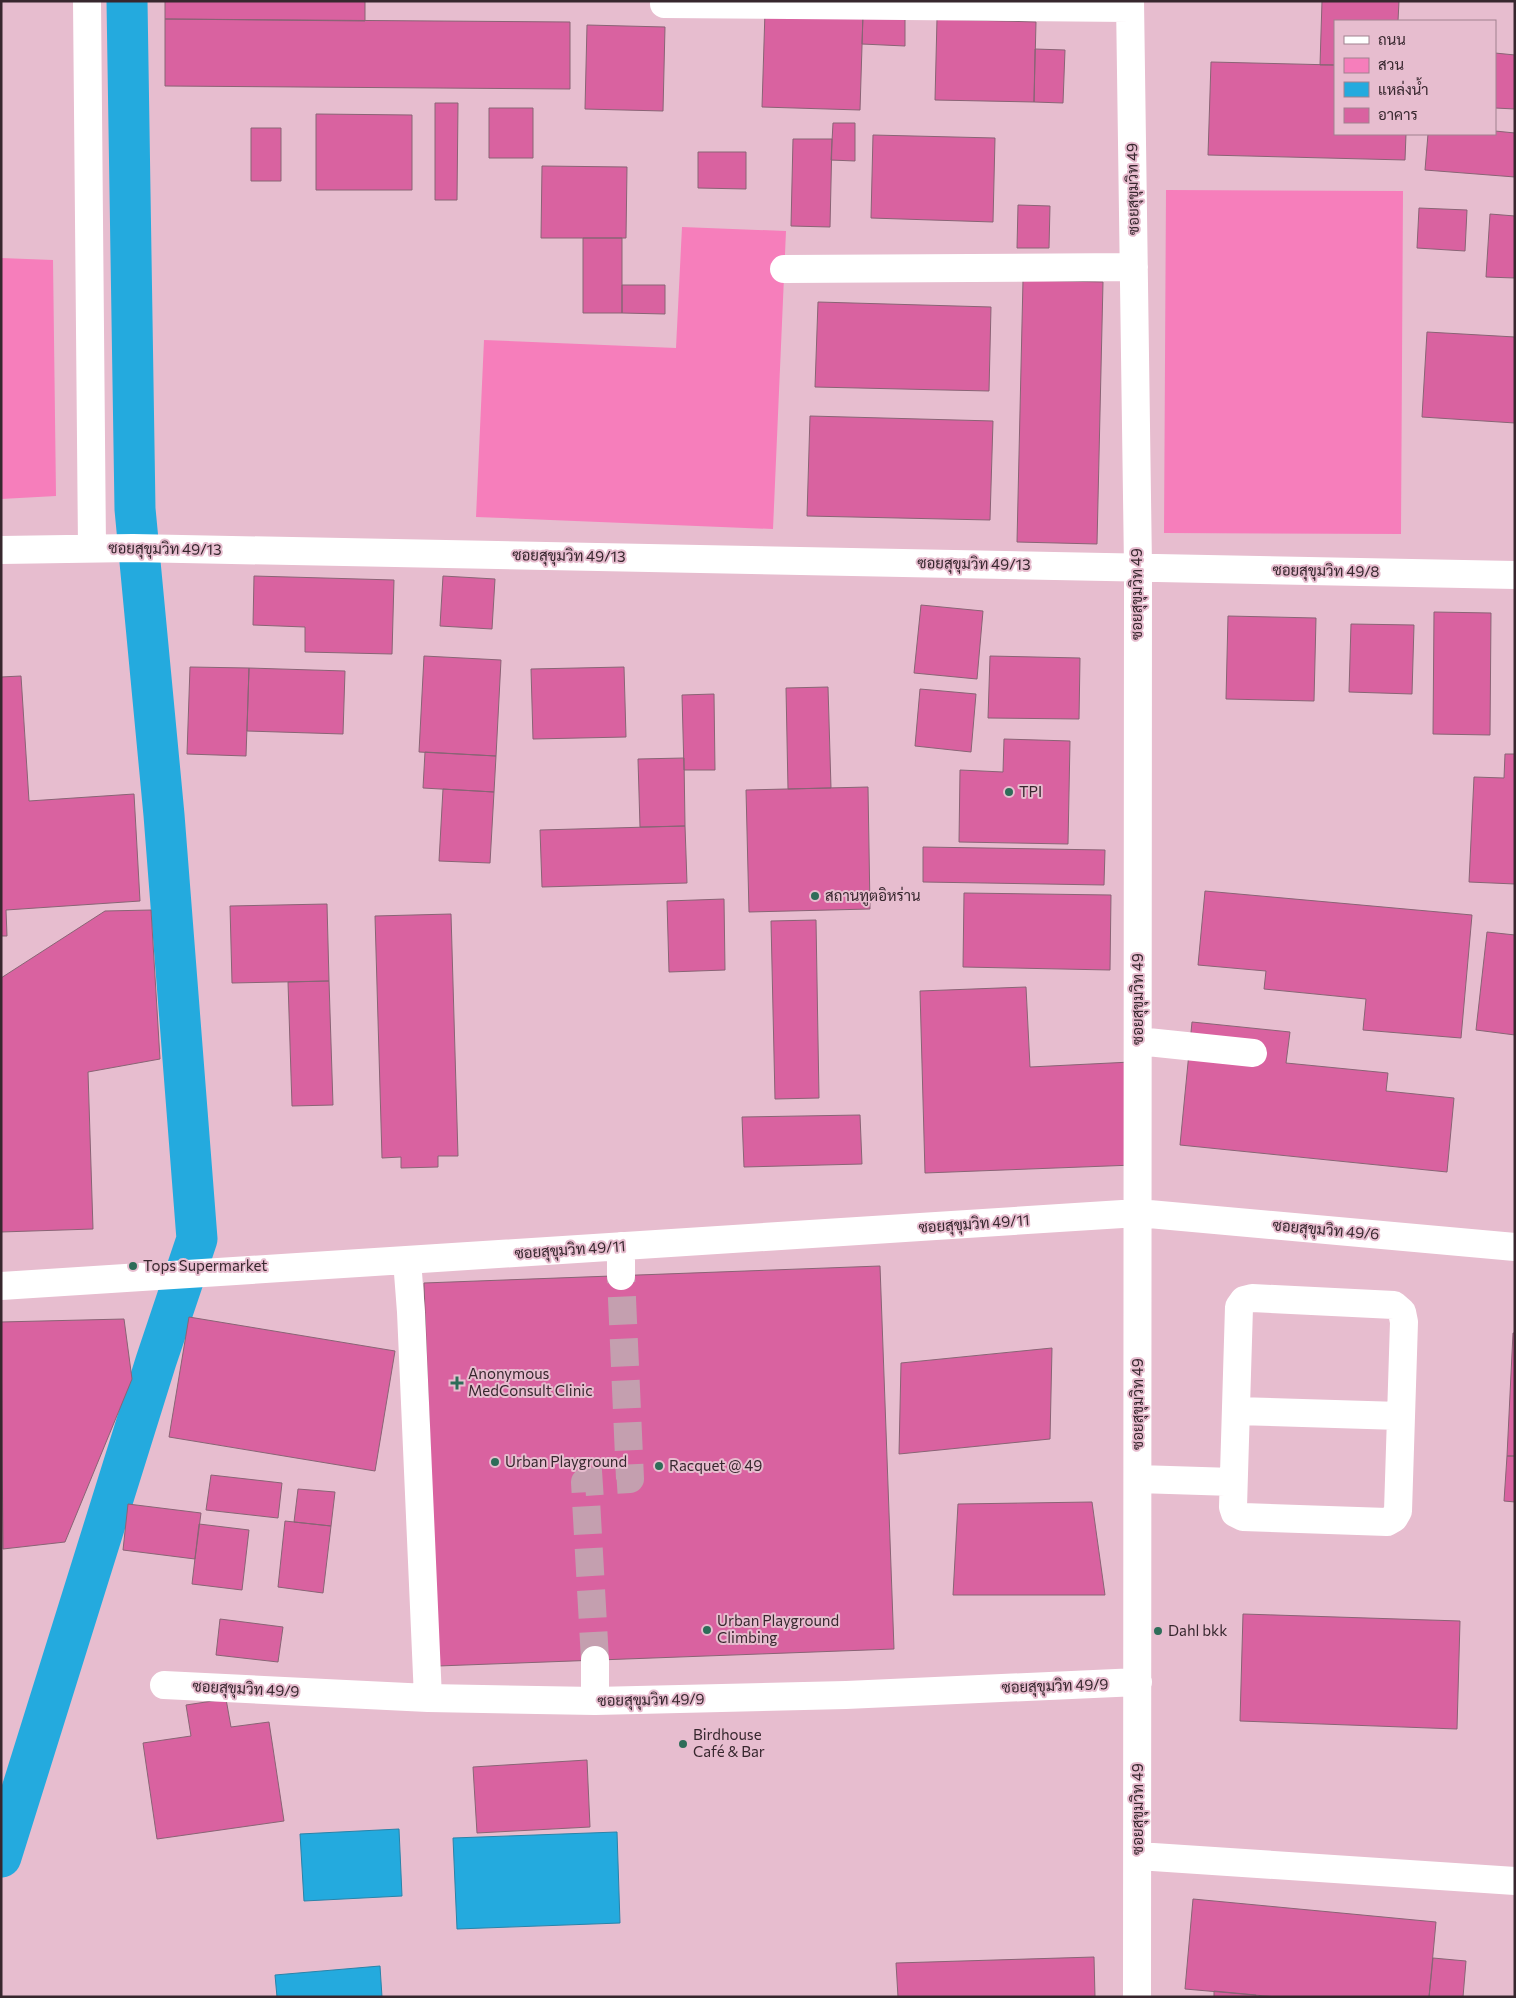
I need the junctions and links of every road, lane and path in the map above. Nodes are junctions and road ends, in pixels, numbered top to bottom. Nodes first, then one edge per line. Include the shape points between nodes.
1 (87, 1) edge
2 (664, 4) dead end
3 (1130, 4) edge
4 (1134, 267) junction
5 (784, 269) dead end
6 (92, 548) junction
7 (1, 550) edge
8 (1138, 567) junction
9 (1515, 574) edge
10 (1138, 1041) junction
11 (1253, 1053) dead end
12 (1138, 1213) junction
13 (621, 1246) junction
14 (1515, 1247) edge
15 (407, 1260) junction
16 (621, 1276) tunnel mouth
17 (1, 1286) edge
18 (1236, 1411) junction
19 (1400, 1416) junction
20 (1138, 1479) junction
21 (1233, 1482) junction
22 (595, 1660) tunnel mouth
23 (1138, 1682) junction
24 (164, 1685) dead end
25 (428, 1698) junction
26 (595, 1701) junction
27 (1138, 1856) junction
28 (1515, 1882) edge
29 (1138, 1997) edge

1 - 6 street
2 - 3 street
3 - 4 street, ซอยสุขุมวิท 49
4 - 5 street
4 - 8 street, ซอยสุขุมวิท 49
6 - 7 street, ซอยสุขุมวิท 49/13
6 - 8 street, ซอยสุขุมวิท 49/13
8 - 9 street, ซอยสุขุมวิท 49/8
8 - 10 street, ซอยสุขุมวิท 49
10 - 11 street
10 - 12 street, ซอยสุขุมวิท 49
12 - 13 street, ซอยสุขุมวิท 49/11
12 - 14 street, ซอยสุขุมวิท 49/6
12 - 20 street, ซอยสุขุมวิท 49
13 - 15 street, ซอยสุขุมวิท 49/11
13 - 16 street
15 - 17 street, ซอยสุขุมวิท 49/11
15 - 25 street
18 - 19 street
18 - 19 street via 1239,1307 1244,1300 1252,1298 1394,1305 1402,1312 1404,1322
18 - 21 street
19 - 21 street via 1398,1511 1387,1522 1242,1517 1232,1507
20 - 21 street
20 - 23 street, ซอยสุขุมวิท 49
22 - 26 street
23 - 26 street, ซอยสุขุมวิท 49/9 via 846,1695
23 - 27 street, ซอยสุขุมวิท 49
24 - 25 street, ซอยสุขุมวิท 49/9
25 - 26 street, ซอยสุขุมวิท 49/9
27 - 28 street
27 - 29 street, ซอยสุขุมวิท 49

